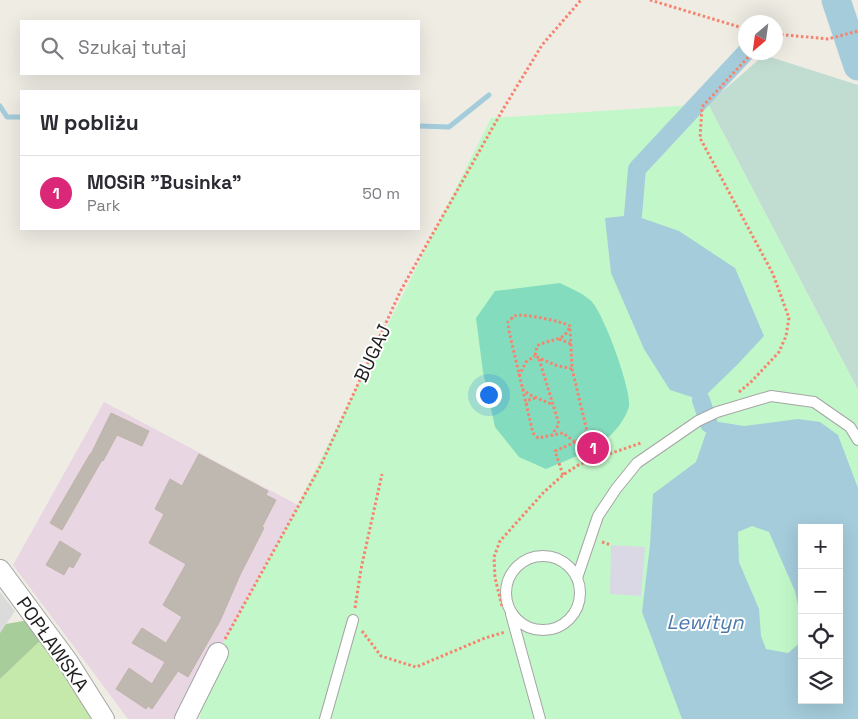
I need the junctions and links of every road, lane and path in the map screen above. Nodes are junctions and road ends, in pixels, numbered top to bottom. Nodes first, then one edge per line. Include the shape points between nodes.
1 (580, 0) edge
2 (650, 0) edge
3 (738, 27) edge
4 (858, 31) edge
5 (783, 35) edge
6 (746, 60) edge
7 (570, 326) junction
8 (559, 339) junction
9 (571, 344) junction
10 (535, 356) junction
11 (540, 359) junction
12 (572, 369) junction
13 (519, 377) junction
14 (522, 389) junction
15 (738, 392) dead end
16 (538, 398) junction
17 (526, 406) junction
18 (554, 406) junction
19 (559, 424) junction
20 (563, 433) junction
21 (551, 435) junction
22 (648, 440) dead end
23 (858, 440) edge
24 (575, 442) junction
25 (382, 474) dead end
26 (563, 475) junction
27 (500, 541) dead end
28 (0, 570) edge
29 (577, 578) junction
30 (510, 609) junction
31 (353, 620) junction
32 (516, 629) junction
33 (218, 653) joint
34 (104, 719) edge
35 (185, 719) edge
36 (325, 719) edge
37 (540, 719) edge

1 - 33 path, BUGAJ via 537,53 401,290 321,464
2 - 3 path
4 - 5 path via 828,39
6 - 15 path via 702,107 700,138 773,274 789,318 779,352
7 - 8 path
7 - 9 path
7 - 13 path via 513,316 508,322
8 - 9 path
8 - 10 path via 537,346
9 - 12 path
10 - 11 path
10 - 13 path via 526,362
11 - 12 path
11 - 18 path
12 - 24 path via 587,431
13 - 14 path
14 - 16 path
14 - 17 path
16 - 17 path via 530,399
16 - 18 path
17 - 21 path via 533,433 538,438
18 - 19 path
19 - 20 path
19 - 21 path
20 - 21 path
20 - 24 path
22 - 26 path via 580,464
23 - 29 lane via 850,427 814,402 771,396 698,421 637,463 616,489 598,516
24 - 26 path via 555,451
25 - 31 path
26 - 27 path
28 - 34 street, POPŁAWSKA via 68,662
29 - 30 lane via 580,600 576,611 559,627 536,630 516,619
29 - 30 lane via 570,567 546,556 522,563 508,584 506,596
30 - 32 lane
31 - 32 path via 381,656 416,667 485,638
31 - 36 lane
32 - 37 lane
33 - 35 street

